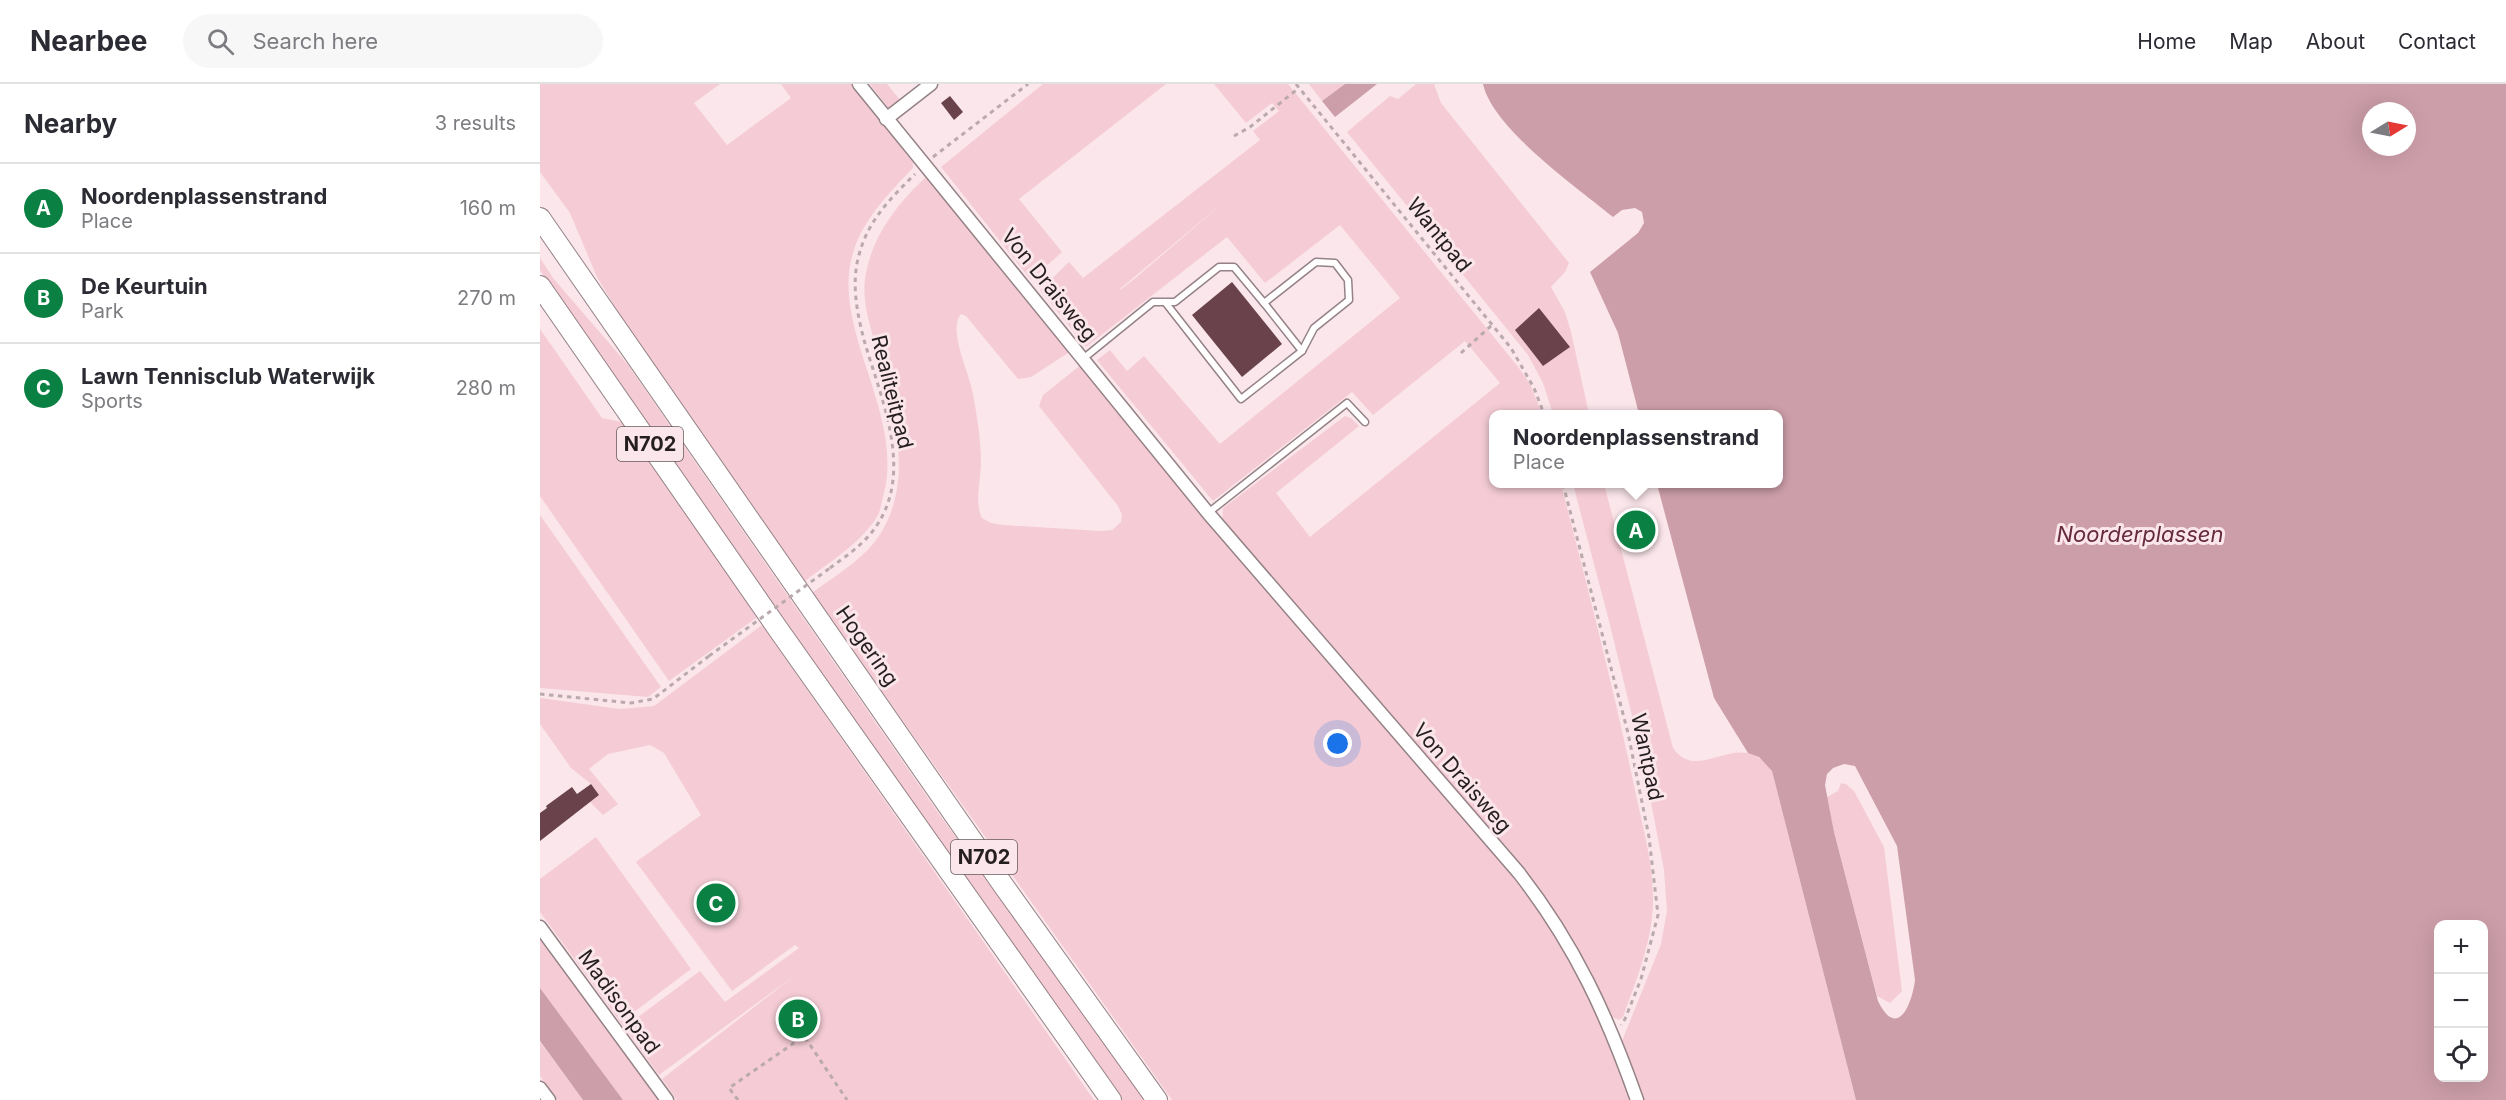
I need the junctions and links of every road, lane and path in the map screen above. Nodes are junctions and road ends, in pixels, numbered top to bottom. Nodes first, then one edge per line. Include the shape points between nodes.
1 (859, 84) edge
2 (931, 84) edge
3 (1028, 84) edge
4 (1298, 86) edge
5 (886, 119) junction
6 (1234, 136) dead end
7 (925, 164) junction
8 (540, 218) edge
9 (540, 286) edge
10 (1165, 302) junction
11 (1264, 303) junction
12 (1492, 325) junction
13 (1302, 351) junction
14 (1461, 353) dead end
15 (1084, 358) junction
16 (1542, 410) edge
17 (1365, 422) dead end
18 (1564, 488) edge
19 (1208, 513) junction
20 (540, 694) edge
21 (540, 927) edge
22 (1611, 1030) junction
23 (540, 1088) edge
24 (549, 1100) edge
25 (667, 1100) edge
26 (738, 1100) edge
27 (847, 1100) edge
28 (1111, 1100) edge
29 (1157, 1100) edge
30 (1637, 1100) edge

1 - 5 street, Von Draisweg
2 - 5 street
3 - 7 path, Realiteitpad
4 - 6 path
4 - 12 path, Wantpad
5 - 7 street, Von Draisweg
7 - 15 street, Von Draisweg
7 - 20 path, Realiteitpad, bridge via 874,218 858,258 858,316 889,430 894,469 888,497 875,527 831,568 653,699 631,703
8 - 29 highway, Hogering / N702
9 - 28 highway, N702
10 - 11 lane via 1175,302 1219,267 1234,267
10 - 13 lane via 1241,399
10 - 15 lane via 1153,302
11 - 13 lane
11 - 13 lane via 1316,262 1335,264 1348,279 1349,300 1314,328
12 - 14 path
12 - 16 path, Wantpad via 1511,348
15 - 19 street, Von Draisweg
17 - 19 lane via 1347,403
18 - 22 path, Wantpad via 1628,733 1649,837 1658,915 1625,1020
19 - 22 street, Von Draisweg via 1519,873 1562,932
21 - 25 street, Madisonpad
22 - 30 street, Von Draisweg
23 - 24 street
26 - 27 path via 729,1088 804,1036

